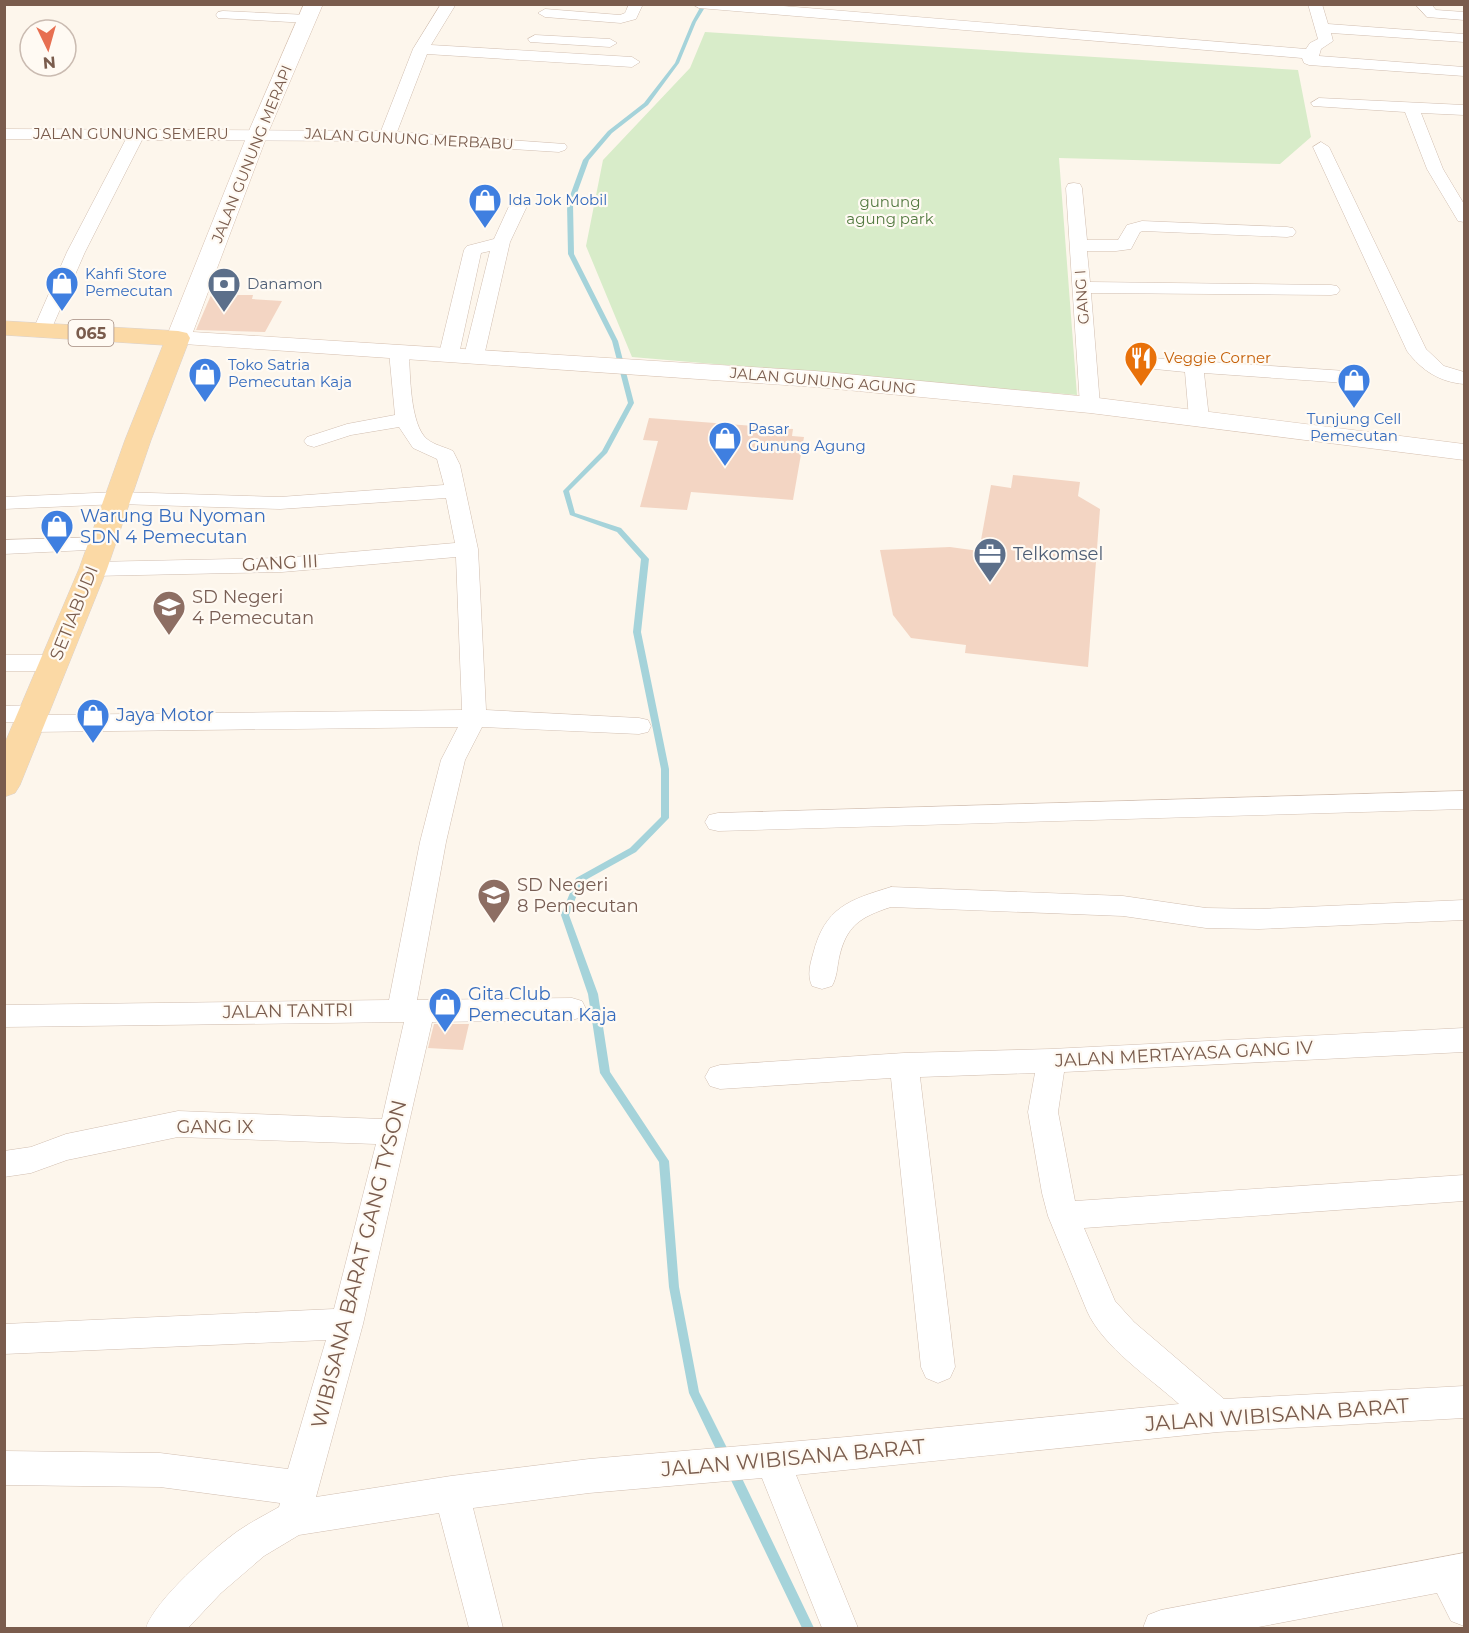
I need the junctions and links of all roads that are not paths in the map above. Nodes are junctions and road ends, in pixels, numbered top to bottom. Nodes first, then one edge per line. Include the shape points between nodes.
1 (449, 4) edge
2 (636, 4) edge
3 (1315, 4) edge
4 (1422, 4) edge
5 (703, 5) edge
6 (311, 12) edge
7 (545, 13) dead end
8 (224, 15) dead end
9 (1464, 16) edge
10 (964, 20) junction
11 (1325, 35) junction
12 (514, 38) dead end
13 (1464, 38) edge
14 (610, 43) dead end
15 (421, 50) junction
16 (1311, 57) junction
17 (632, 62) dead end
18 (1464, 72) edge
19 (1306, 79) dead end
20 (1319, 103) dead end
21 (1411, 107) junction
22 (1464, 110) edge
23 (258, 133) junction
24 (4, 134) edge
25 (136, 135) junction
26 (387, 136) junction
27 (559, 147) dead end
28 (1322, 147) dead end
29 (1074, 188) dead end
30 (519, 204) dead end
31 (1464, 217) edge
32 (1287, 232) dead end
33 (501, 242) junction
34 (1078, 244) junction
35 (1081, 287) junction
36 (1331, 290) dead end
37 (4, 328) edge
38 (42, 330) junction
39 (178, 338) junction
40 (399, 352) junction
41 (449, 354) junction
42 (474, 356) junction
43 (1152, 364) dead end
44 (1194, 368) junction
45 (1347, 378) dead end
46 (1464, 378) edge
47 (1090, 405) junction
48 (1199, 418) junction
49 (407, 419) junction
50 (314, 441) dead end
51 (1464, 452) edge
52 (455, 491) junction
53 (118, 498) junction
54 (4, 503) edge
55 (4, 547) edge
56 (467, 549) junction
57 (97, 557) junction
58 (4, 663) edge
59 (54, 663) junction
60 (23, 717) edge
61 (474, 718) junction
62 (639, 726) dead end
63 (4, 785) edge
64 (1464, 800) edge
65 (718, 822) dead end
66 (1464, 910) edge
67 (822, 978) dead end
68 (573, 1009) dead end
69 (411, 1010) junction
70 (4, 1016) edge
71 (1464, 1040) edge
72 (1051, 1061) junction
73 (904, 1065) junction
74 (720, 1077) dead end
75 (394, 1132) junction
76 (4, 1164) edge
77 (1464, 1188) edge
78 (1063, 1216) junction
79 (346, 1324) junction
80 (4, 1340) edge
81 (938, 1367) dead end
82 (1464, 1402) edge
83 (1218, 1416) junction
84 (762, 1461) junction
85 (4, 1468) edge
86 (451, 1493) junction
87 (297, 1503) junction
88 (1455, 1572) edge
89 (1464, 1608) edge
90 (486, 1626) dead end
91 (165, 1629) edge
92 (840, 1629) edge
93 (1161, 1629) edge

1 - 15 street via 436,33
2 - 7 street via 631,16 621,19
3 - 11 street
4 - 9 street via 1432,14
5 - 10 street
6 - 8 street
6 - 23 main road, JALAN GUNUNG MERAPI
10 - 11 street
10 - 16 street
11 - 13 street
11 - 16 street
12 - 14 street
15 - 17 street
15 - 26 street
16 - 18 street
16 - 19 street
20 - 21 street
21 - 22 street
21 - 31 street via 1435,169
23 - 25 street, JALAN GUNUNG SEMERU
23 - 26 street, JALAN GUNUNG MERBABU
23 - 39 main road, JALAN GUNUNG MERAPI
24 - 25 street, JALAN GUNUNG SEMERU
25 - 38 street via 76,252
26 - 27 street, JALAN GUNUNG MERBABU
28 - 46 street via 1417,351 1442,374
29 - 34 street, GANG I
30 - 33 street
32 - 34 street via 1142,226 1132,229 1125,244
33 - 41 street via 473,250
33 - 42 street
34 - 35 street, GANG I
35 - 36 street
35 - 47 street, GANG I
37 - 38 main road, 065
38 - 39 main road, 065
39 - 40 main road, JALAN GUNUNG AGUNG
39 - 53 main road, SETIABUDI
40 - 41 main road, JALAN GUNUNG AGUNG
40 - 49 street via 400,394
41 - 42 main road, JALAN GUNUNG AGUNG
42 - 47 main road, JALAN GUNUNG AGUNG via 815,379
43 - 44 street
44 - 45 street
44 - 48 street
47 - 48 main road, JALAN GUNUNG AGUNG
48 - 51 main road, JALAN GUNUNG AGUNG
49 - 50 street via 347,430
49 - 52 street via 422,446 446,455
52 - 53 street via 288,502
52 - 56 street
53 - 54 street
53 - 57 main road, SETIABUDI
55 - 57 street, GANG III
56 - 57 street, GANG III via 282,565
56 - 61 street
57 - 59 main road, SETIABUDI
58 - 59 street
59 - 60 main road, SETIABUDI
60 - 61 street
60 - 63 main road, SETIABUDI
61 - 62 street
61 - 69 street, WIBISANA BARAT GANG TYSON via 453,760 433,842
64 - 65 street
66 - 67 street via 1206,918 1123,906 891,897 860,906 839,922 828,943
68 - 69 street, JALAN TANTRI
69 - 70 street, JALAN TANTRI
69 - 75 street, WIBISANA BARAT GANG TYSON
71 - 72 street, JALAN MERTAYASA GANG IV
72 - 73 street, JALAN MERTAYASA GANG IV
72 - 78 street via 1043,1112
73 - 74 street, JALAN MERTAYASA GANG IV
73 - 81 street
75 - 76 street, GANG IX via 178,1125 66,1147 31,1160
75 - 79 street, WIBISANA BARAT GANG TYSON
77 - 78 street
78 - 83 street via 1103,1311 1122,1333
79 - 80 street
79 - 87 street, WIBISANA BARAT GANG TYSON
82 - 83 street, JALAN WIBISANA BARAT
83 - 84 street, JALAN WIBISANA BARAT
84 - 86 street, JALAN WIBISANA BARAT
84 - 92 street
85 - 87 street via 160,1470
86 - 87 street, JALAN WIBISANA BARAT
86 - 90 street
87 - 91 street, JALAN WIBISANA BARAT via 208,1581
88 - 89 street
88 - 93 street

